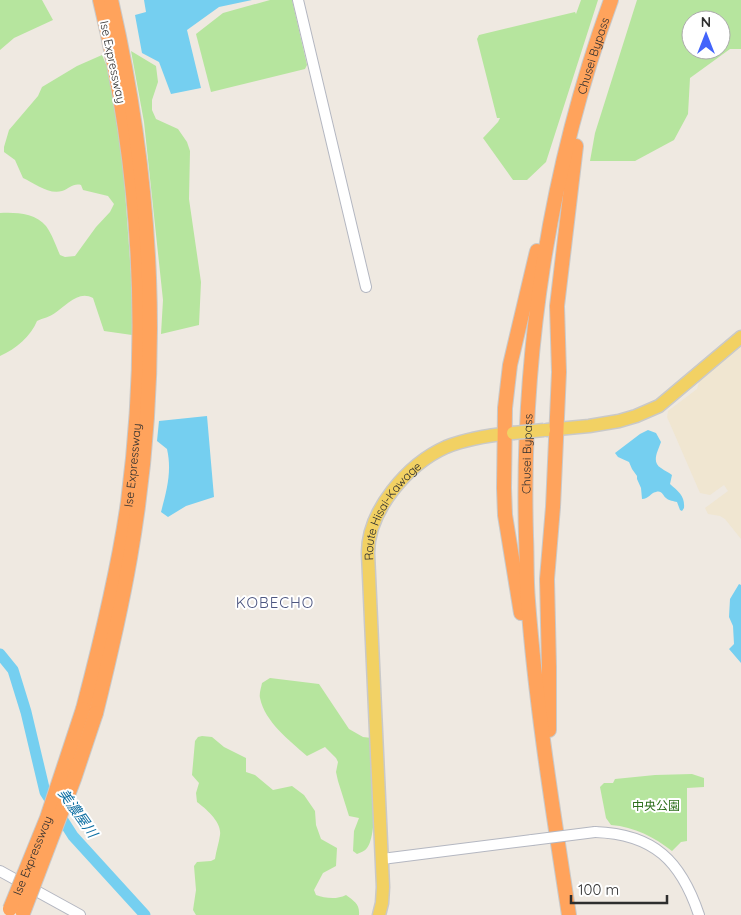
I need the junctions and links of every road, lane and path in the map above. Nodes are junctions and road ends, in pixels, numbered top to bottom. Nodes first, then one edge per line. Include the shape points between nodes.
1 (298, 0) edge
2 (611, 0) edge
3 (106, 1) edge
4 (587, 73) junction
5 (366, 287) dead end
6 (741, 337) edge
7 (550, 429) junction
8 (509, 434) junction
9 (544, 744) junction
10 (560, 855) junction
11 (382, 859) junction
12 (0, 871) edge
13 (16, 913) edge
14 (80, 915) edge
15 (379, 915) edge
16 (569, 915) edge
17 (699, 915) edge

1 - 5 street
2 - 4 highway, Chusei Bypass
3 - 13 highway, Ise Expressway, bridge via 120,65 146,332 128,574 111,650 89,711 74,780
4 - 7 highway via 559,284 558,406
4 - 8 highway via 572,106 560,147 510,365 505,408
4 - 9 highway, Chusei Bypass via 546,245 528,392 525,492 528,599
6 - 7 main road, Route Hisai-Kawage via 659,406 619,421
7 - 8 main road, Route Hisai-Kawage, bridge
7 - 10 highway via 553,507 546,604 549,730
8 - 9 highway via 506,516 532,694
8 - 11 main road, Route Hisai-Kawage via 466,441 445,448 424,461 394,487 375,523 368,548
9 - 10 highway, Chusei Bypass
10 - 16 highway, Chusei Bypass
11 - 15 main road, Route Hisai-Kawage via 383,895
11 - 17 street, bridge via 595,832 626,835 658,850 682,874
12 - 14 street

